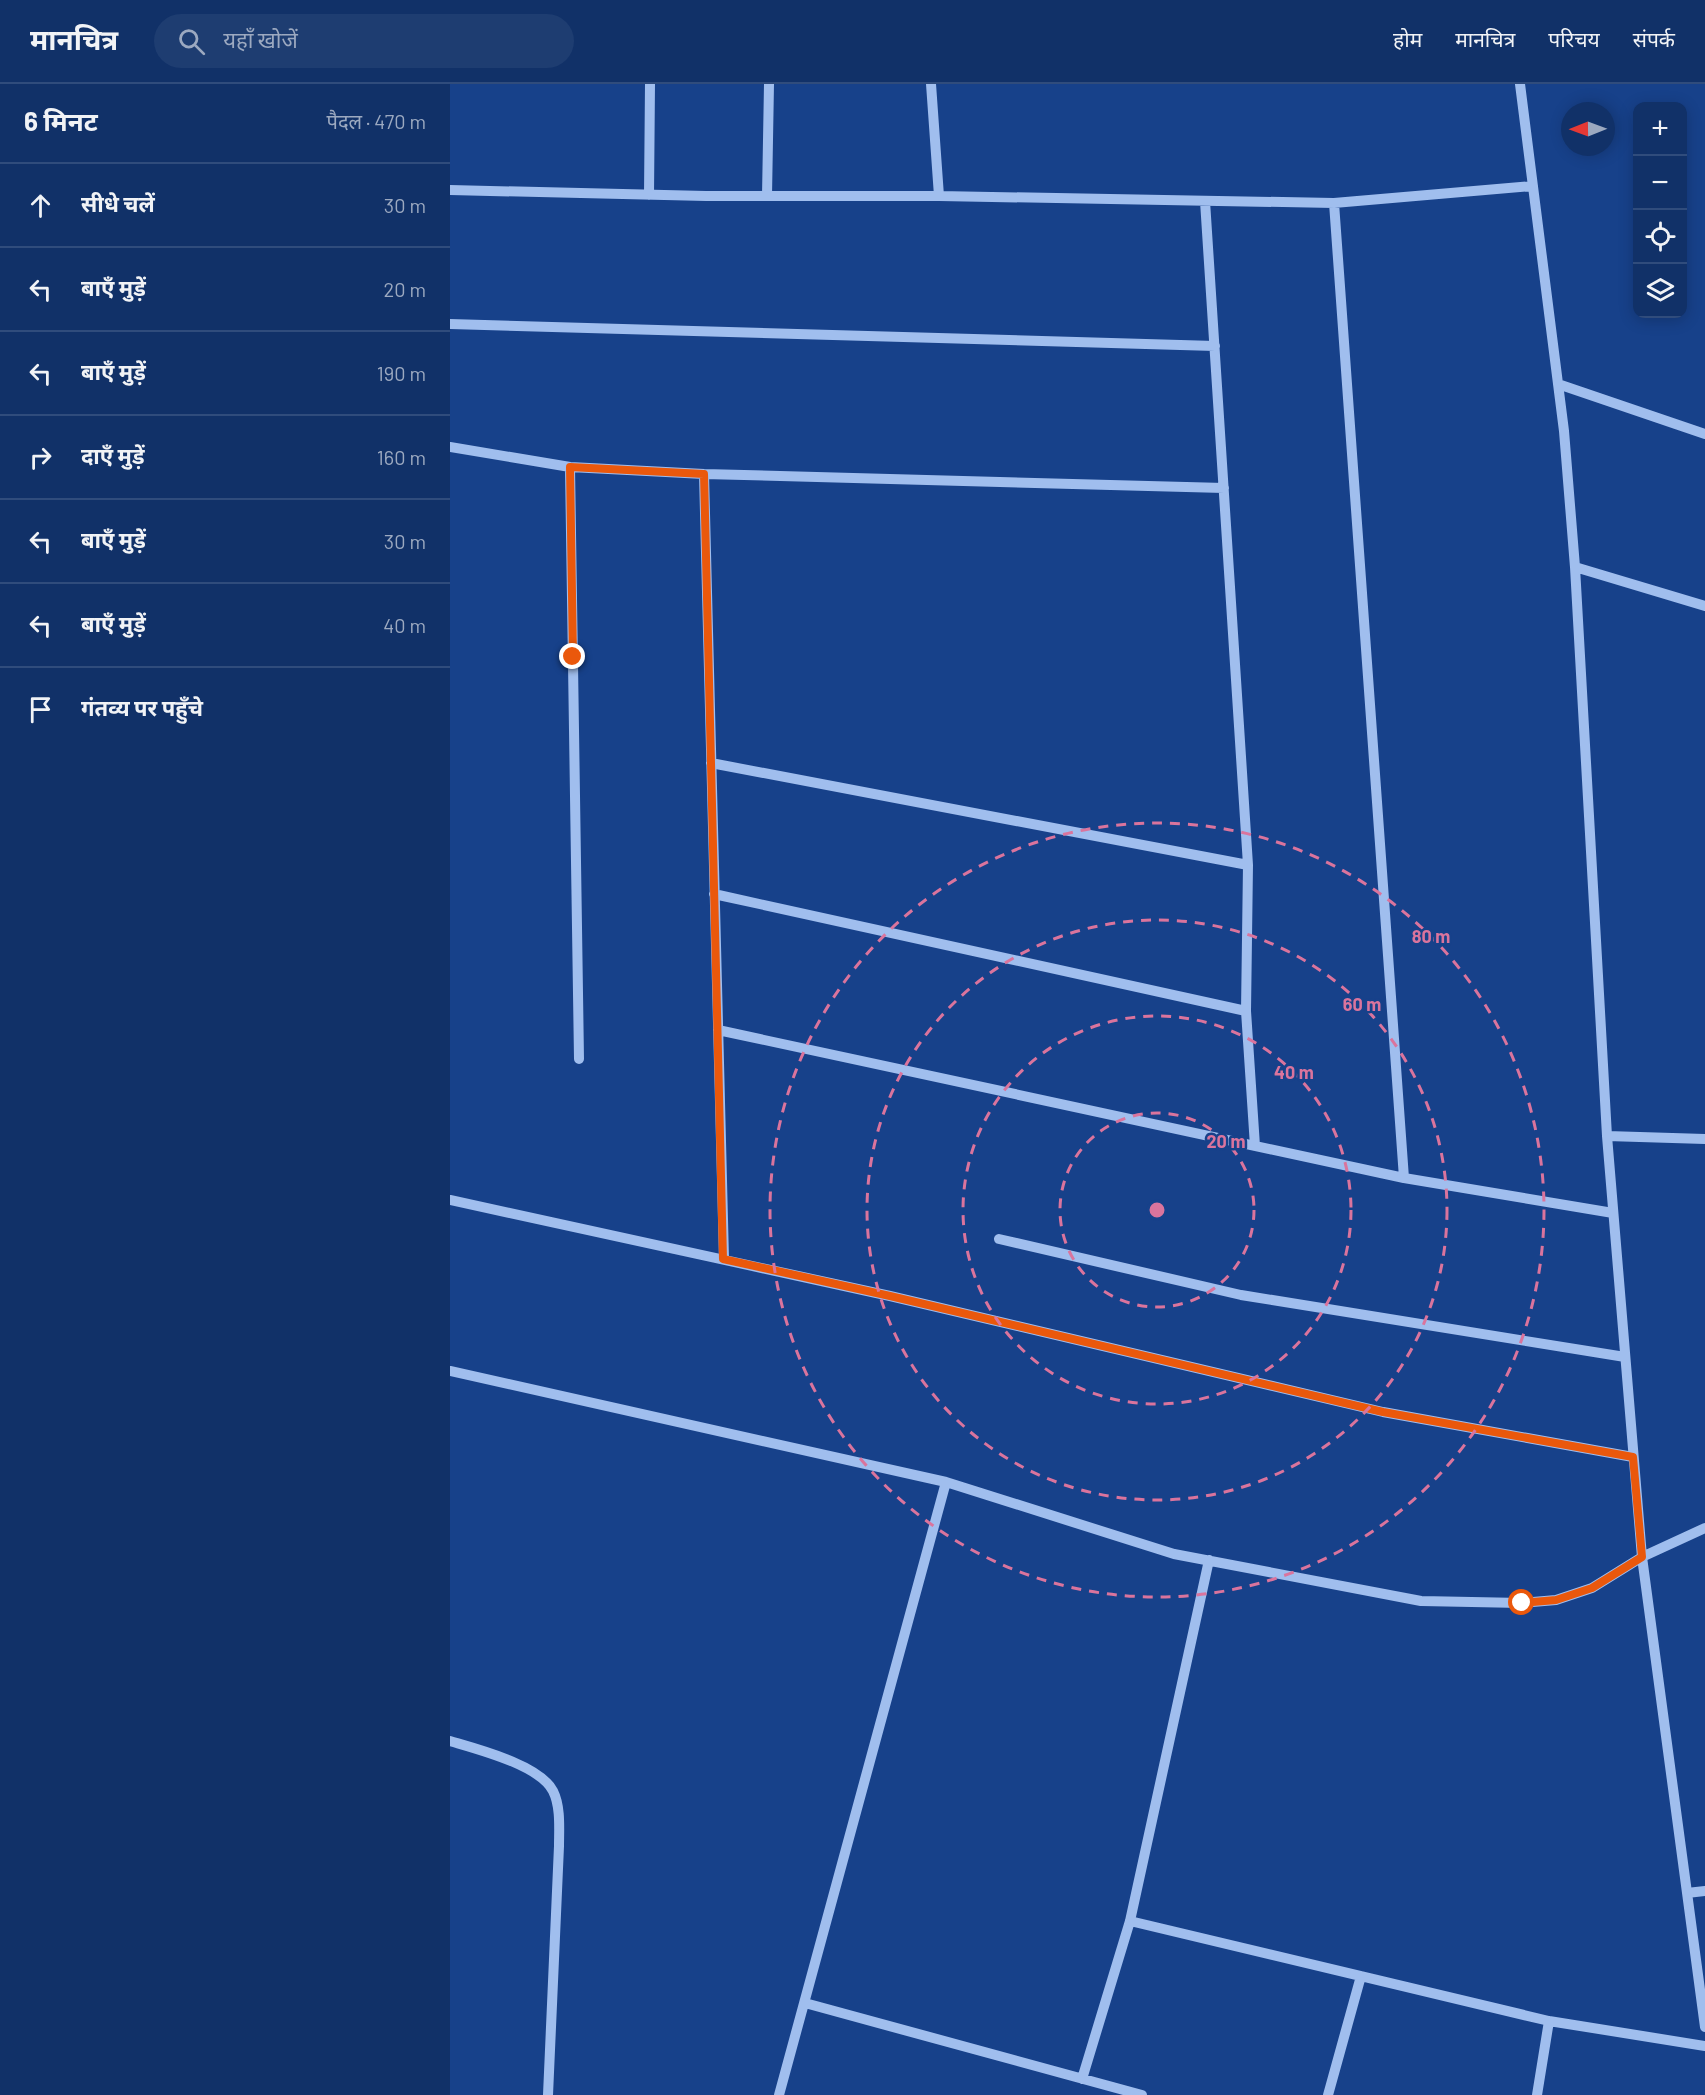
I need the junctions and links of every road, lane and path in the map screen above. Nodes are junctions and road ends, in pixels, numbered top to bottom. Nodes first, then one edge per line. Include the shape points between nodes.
1 (650, 84) edge
2 (769, 84) edge
3 (931, 84) edge
4 (1521, 84) edge
5 (1533, 186) junction
6 (450, 190) edge
7 (649, 195) junction
8 (767, 196) junction
9 (939, 196) junction
10 (1205, 201) junction
11 (1334, 203) junction
12 (450, 324) edge
13 (1215, 346) junction
14 (1558, 384) junction
15 (1705, 434) edge
16 (450, 447) edge
17 (570, 467) junction
18 (704, 474) junction
19 (1224, 488) junction
20 (1575, 567) junction
21 (1705, 606) edge
22 (711, 763) junction
23 (1248, 865) junction
24 (714, 894) junction
25 (1246, 1011) junction
26 (718, 1030) junction
27 (579, 1059) dead end
28 (1607, 1136) junction
29 (1705, 1139) edge
30 (1255, 1146) junction
31 (1404, 1178) junction
32 (450, 1200) edge
33 (1613, 1213) junction
34 (999, 1239) dead end
35 (723, 1259) junction
36 (1625, 1357) junction
37 (450, 1371) edge
38 (1633, 1457) junction
39 (946, 1482) junction
40 (1705, 1528) edge
41 (1642, 1557) junction
42 (1209, 1560) junction
43 (450, 1741) edge
44 (1705, 1891) edge
45 (1687, 1893) junction
46 (1130, 1921) junction
47 (1361, 1976) junction
48 (805, 2002) junction
49 (1704, 2011) edge
50 (1549, 2021) junction
51 (1705, 2027) edge
52 (1705, 2046) edge
53 (1082, 2079) junction
54 (548, 2095) edge
55 (779, 2095) edge
56 (1142, 2095) edge
57 (1328, 2095) edge
58 (1537, 2095) edge

1 - 7 street
2 - 8 street
3 - 9 street
4 - 5 street
5 - 11 street
5 - 14 street
6 - 7 street
7 - 8 street
8 - 9 street
9 - 10 street
10 - 11 street
10 - 13 street
11 - 31 street
12 - 13 street
13 - 19 street
14 - 15 street
14 - 20 street
16 - 17 street
17 - 18 street
17 - 27 street
18 - 19 street
18 - 22 street
19 - 23 street
20 - 21 street
20 - 28 street
22 - 23 street
22 - 24 street
23 - 25 street
24 - 25 street
24 - 26 street
25 - 30 street
26 - 30 street
26 - 35 street
28 - 29 street
28 - 33 street
30 - 31 street
31 - 33 street
32 - 35 street
33 - 36 street
34 - 36 street via 1240,1295
35 - 38 street via 1383,1412
36 - 38 street
37 - 39 street
38 - 41 street
39 - 42 street via 1174,1554
39 - 48 street
40 - 41 street
41 - 42 street via 1592,1588 1556,1600 1522,1603 1421,1601
41 - 45 street
42 - 46 street
43 - 54 street via 501,1755 543,1778 553,1791 560,1846
44 - 45 street
45 - 49 street
46 - 47 street
46 - 53 street
47 - 50 street
47 - 57 street
48 - 53 street
48 - 55 street
49 - 51 street
50 - 52 street
50 - 58 street
53 - 56 street

